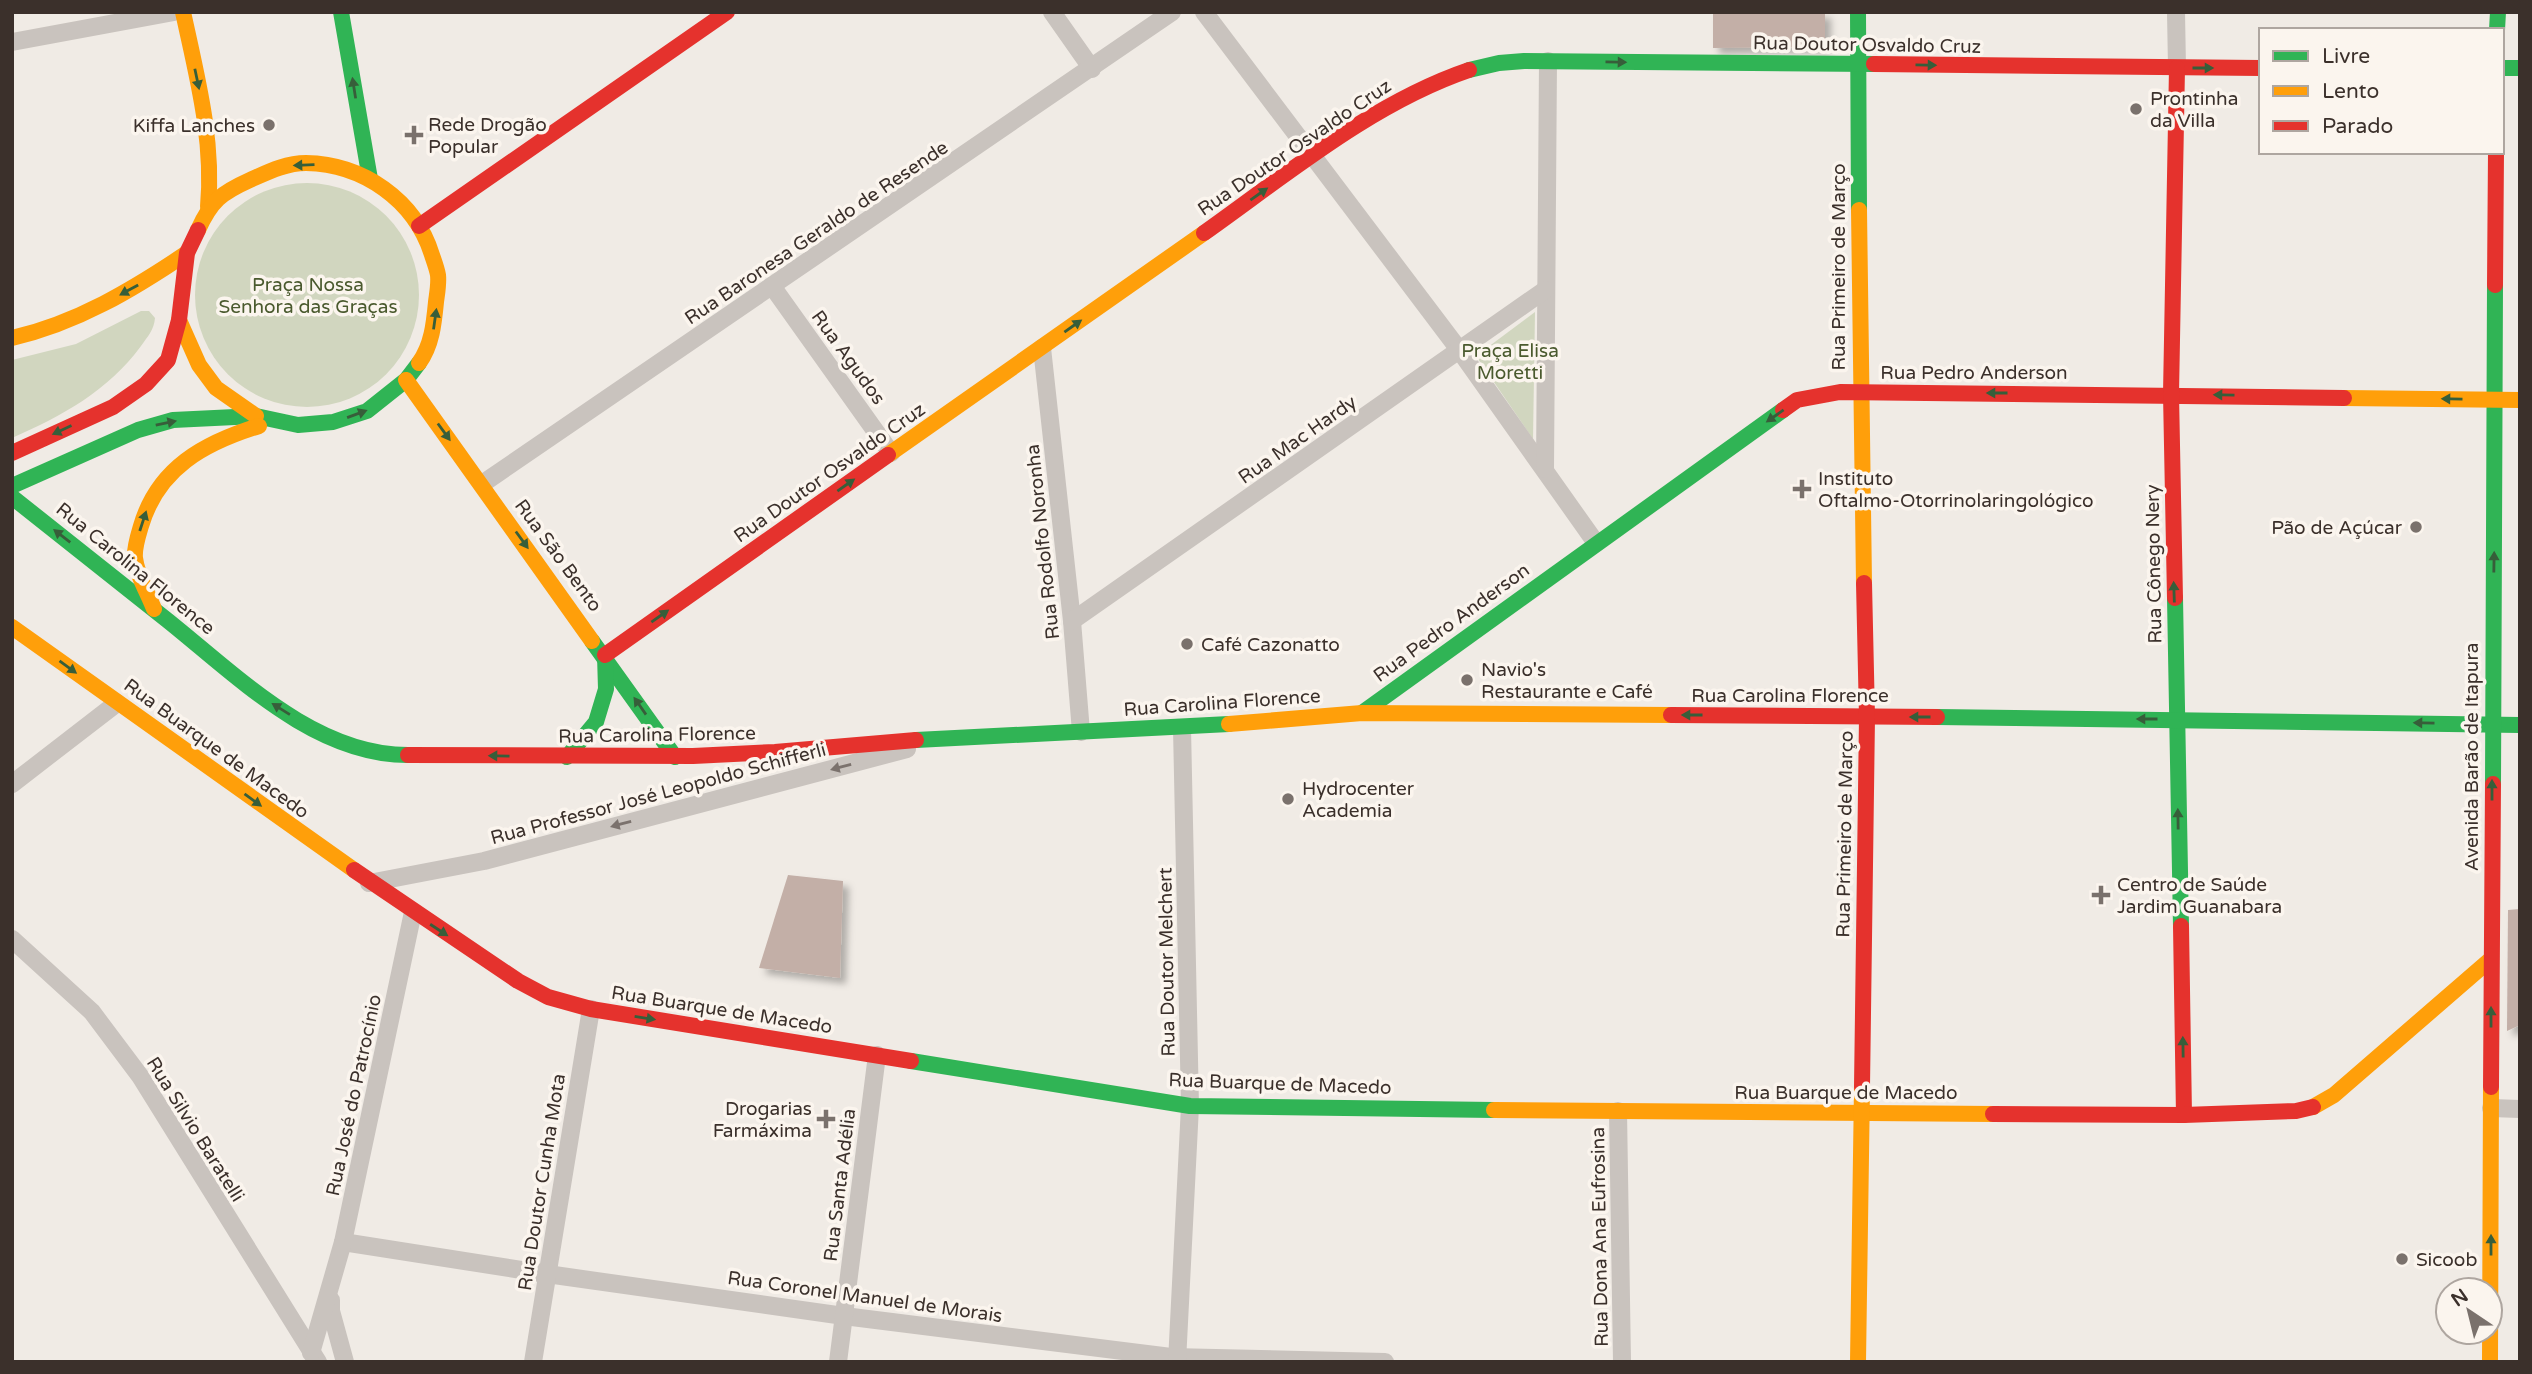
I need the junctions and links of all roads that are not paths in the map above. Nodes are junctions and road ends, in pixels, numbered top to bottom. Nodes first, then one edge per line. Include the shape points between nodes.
1 (174, 12) edge
2 (183, 12) edge
3 (341, 12) edge
4 (727, 12) edge
5 (1052, 12) edge
6 (1172, 12) edge
7 (1204, 12) edge
8 (1858, 12) edge
9 (2176, 12) edge
10 (12, 42) edge
11 (1548, 61) junction
12 (1858, 65) junction
13 (2177, 68) junction
14 (2259, 68) edge
15 (1092, 69) junction
16 (2496, 154) edge
17 (1312, 157) junction
18 (370, 179) junction
19 (208, 207) junction
20 (419, 226) junction
21 (187, 253) junction
22 (772, 286) junction
23 (1545, 290) junction
24 (179, 320) junction
25 (12, 338) edge
26 (1042, 348) junction
27 (1460, 351) junction
28 (406, 380) junction
29 (1860, 392) junction
30 (2171, 394) junction
31 (2495, 400) junction
32 (2520, 400) edge
33 (257, 416) junction
34 (276, 422) junction
35 (12, 453) edge
36 (891, 453) junction
37 (1545, 469) junction
38 (482, 484) junction
39 (12, 486) edge
40 (12, 497) edge
41 (1596, 543) junction
42 (154, 609) junction
43 (1072, 621) junction
44 (12, 627) edge
45 (605, 655) junction
46 (117, 703) junction
47 (1362, 713) junction
48 (1867, 717) junction
49 (2176, 719) junction
50 (2492, 724) junction
51 (2520, 725) edge
52 (1181, 728) junction
53 (1081, 732) junction
54 (955, 737) junction
55 (567, 757) junction
56 (675, 757) junction
57 (12, 784) edge
58 (369, 883) junction
59 (413, 912) junction
60 (12, 939) edge
61 (2491, 959) junction
62 (590, 1009) junction
63 (877, 1055) junction
64 (1190, 1106) junction
65 (2491, 1108) junction
66 (2520, 1109) edge
67 (1619, 1111) junction
68 (1861, 1114) junction
69 (2184, 1115) junction
70 (343, 1242) junction
71 (547, 1274) junction
72 (332, 1286) junction
73 (844, 1316) junction
74 (315, 1357) edge
75 (1177, 1359) edge
76 (345, 1362) edge
77 (533, 1362) edge
78 (838, 1362) edge
79 (1385, 1362) edge
80 (1622, 1362) edge
81 (1858, 1362) edge
82 (2490, 1362) edge

1 - 10 street
2 -> 19 main road via 210,140
18 -> 3 main road
4 - 20 main road
5 - 15 street
6 - 15 street, Rua Baronesa Geraldo de Resende
7 - 17 street
8 - 12 main road, Rua Primeiro de Março
9 - 13 street, Rua Cônego Nery
11 -> 12 main road, Rua Doutor Osvaldo Cruz
11 - 17 main road, Rua Doutor Osvaldo Cruz via 1500,62 1458,74 1395,102
11 - 23 street
12 -> 13 main road, Rua Doutor Osvaldo Cruz
12 - 29 main road, Rua Primeiro de Março
13 -> 14 main road, Rua Doutor Osvaldo Cruz
13 - 30 main road, Rua Cônego Nery
15 - 22 street, Rua Baronesa Geraldo de Resende
16 - 31 main road, Avenida Barão de Itapura
26 -> 17 main road, Rua Doutor Osvaldo Cruz
17 - 27 street
18 -> 19 main road via 333,166 304,163 276,168 231,189
18 - 20 main road via 396,197
19 - 21 main road
28 -> 20 main road via 424,356 437,301 438,275
21 - 24 main road
21 -> 25 main road via 79,318
22 - 36 street, Rua Agudos
22 - 38 street, Rua Baronesa Geraldo de Resende
23 - 27 street, Rua Mac Hardy
23 - 37 street
24 - 33 main road via 199,365 216,388
24 -> 35 main road via 168,360 146,384 113,407
26 - 36 main road, Rua Doutor Osvaldo Cruz
26 - 43 street, Rua Rodolfo Noronha
27 - 37 street
27 - 43 street, Rua Mac Hardy
34 -> 28 main road via 333,422 367,411
28 -> 38 main road, Rua São Bento
30 -> 29 main road, Rua Pedro Anderson
29 -> 41 main road, Rua Pedro Anderson via 1797,400
29 - 48 main road, Rua Primeiro de Março
31 -> 30 main road, Rua Pedro Anderson
49 -> 30 main road, Rua Cônego Nery
31 - 32 main road, Rua Pedro Anderson
50 -> 31 main road, Avenida Barão de Itapura
33 - 34 main road
39 -> 33 main road via 138,430 173,420
42 -> 34 main road via 135,558 142,517 167,476 202,447 232,433
45 -> 36 main road, Rua Doutor Osvaldo Cruz
37 - 41 street
38 -> 45 main road, Rua São Bento
42 -> 40 main road, Rua Carolina Florence
41 - 47 main road, Rua Pedro Anderson
55 -> 42 main road, Rua Carolina Florence via 383,755 323,734 274,705
43 - 53 street, Rua Rodolfo Noronha
44 -> 46 main road, Rua Buarque de Macedo
45 - 55 main road via 606,689 596,722
56 -> 45 main road, Rua São Bento
46 - 57 street
46 -> 58 main road, Rua Buarque de Macedo
48 -> 47 main road, Rua Carolina Florence
47 - 52 main road, Rua Carolina Florence
49 -> 48 main road, Rua Carolina Florence
48 - 68 main road, Rua Primeiro de Março
50 -> 49 main road, Rua Carolina Florence
69 -> 49 main road, Rua Cônego Nery
50 - 51 main road, Rua Carolina Florence
61 -> 50 main road, Avenida Barão de Itapura
52 - 53 main road, Rua Carolina Florence
52 - 64 street, Rua Doutor Melchert
53 - 54 main road, Rua Carolina Florence
54 - 56 main road, Rua Carolina Florence
54 -> 58 street, Rua Professor José Leopoldo Schifferli via 484,860
55 - 56 main road, Rua Carolina Florence
58 - 59 main road, Rua Buarque de Macedo
59 -> 62 main road, Rua Buarque de Macedo via 518,981 548,997
59 - 70 street, Rua José do Patrocínio
60 - 74 street, Rua Silvio Baratelli via 92,1012 140,1076
65 -> 61 main road, Avenida Barão de Itapura
61 - 69 main road, Rua Buarque de Macedo via 2334,1095 2315,1105 2296,1111
62 -> 63 main road, Rua Buarque de Macedo
62 - 71 street, Rua Doutor Cunha Mota
63 - 64 main road, Rua Buarque de Macedo
63 - 73 street, Rua Santa Adélia
64 - 67 main road, Rua Buarque de Macedo
64 - 75 street, Rua Doutor Melchert
65 - 66 street
82 -> 65 main road, Avenida Barão de Itapura
67 - 68 main road, Rua Buarque de Macedo
67 - 80 street, Rua Dona Ana Eufrosina
68 - 69 main road, Rua Buarque de Macedo
68 - 81 main road, Rua Primeiro de Março
70 - 71 street, Rua Coronel Manuel de Morais
70 - 72 street, Rua José do Patrocínio
71 - 73 street, Rua Coronel Manuel de Morais
71 - 77 street, Rua Doutor Cunha Mota
72 - 74 street, Rua José do Patrocínio
72 - 76 street, Rua José do Patrocínio via 331,1311
73 - 75 street, Rua Coronel Manuel de Morais
73 - 78 street, Rua Santa Adélia
75 - 79 street, Rua Coronel Manuel de Morais

